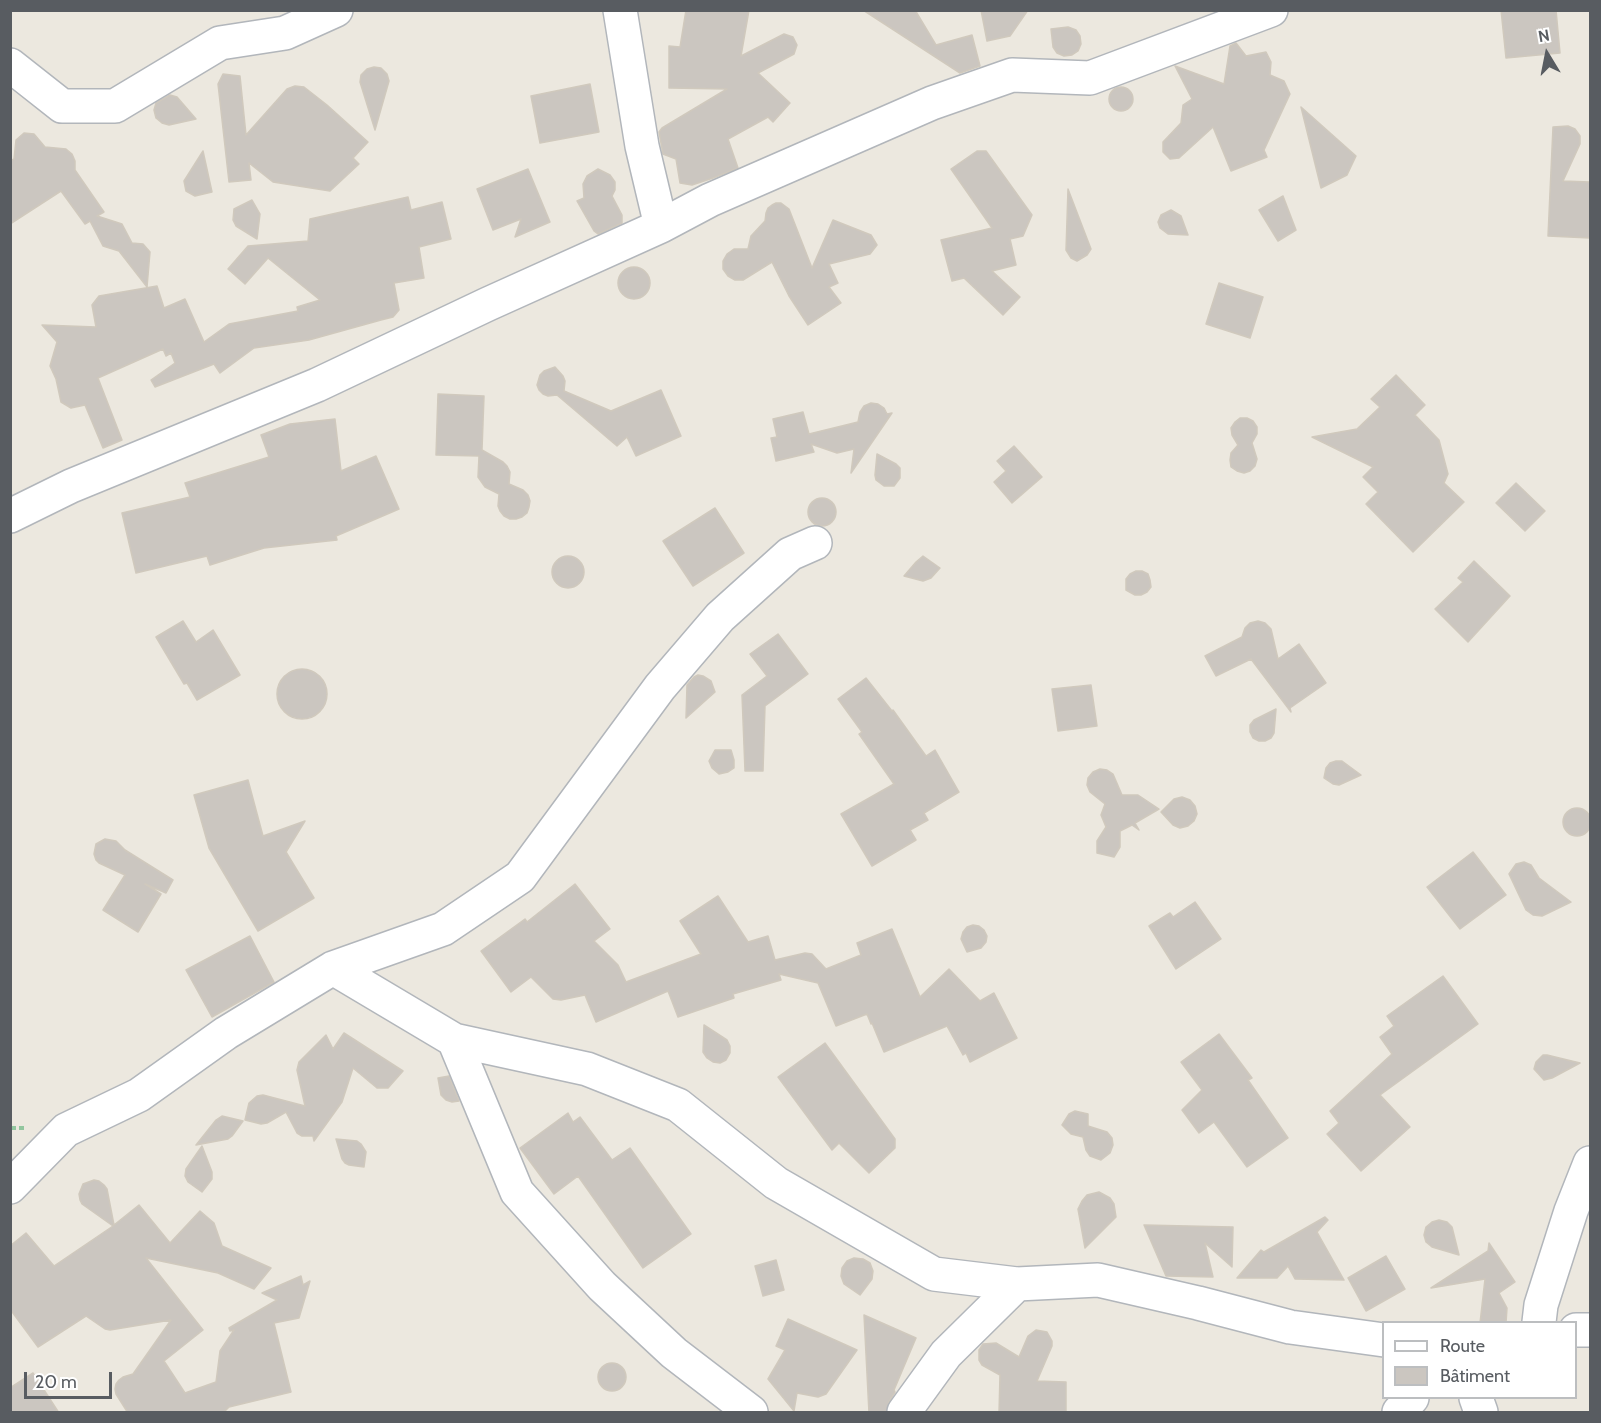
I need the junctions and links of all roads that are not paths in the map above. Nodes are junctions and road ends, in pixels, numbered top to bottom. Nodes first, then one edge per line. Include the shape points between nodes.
1 (336, 10) edge
2 (620, 10) edge
3 (1271, 10) edge
4 (10, 65) edge
5 (661, 226) junction
6 (10, 516) edge
7 (815, 543) dead end
8 (333, 968) junction
9 (454, 1041) junction
10 (1590, 1163) edge
11 (10, 1187) edge
12 (1017, 1284) junction
13 (1539, 1321) edge
14 (1382, 1340) edge
15 (1411, 1399) edge
16 (751, 1413) edge
17 (904, 1413) edge
18 (1399, 1413) edge

1 - 4 street via 285,33 220,43 115,106 62,106
2 - 5 street via 642,146
3 - 5 street via 1090,78 1002,78 932,103 710,200
5 - 6 street via 317,385 71,486
7 - 8 street via 790,554 720,617 660,687 520,878 443,929
8 - 9 street
8 - 11 street via 226,1033 139,1095 66,1130
9 - 12 street via 587,1069 678,1105 776,1183 934,1274
9 - 16 street via 517,1192 602,1286 674,1353
10 - 13 street via 1570,1211
12 - 14 street via 1098,1280 1290,1327
12 - 17 street via 946,1354
15 - 18 street

